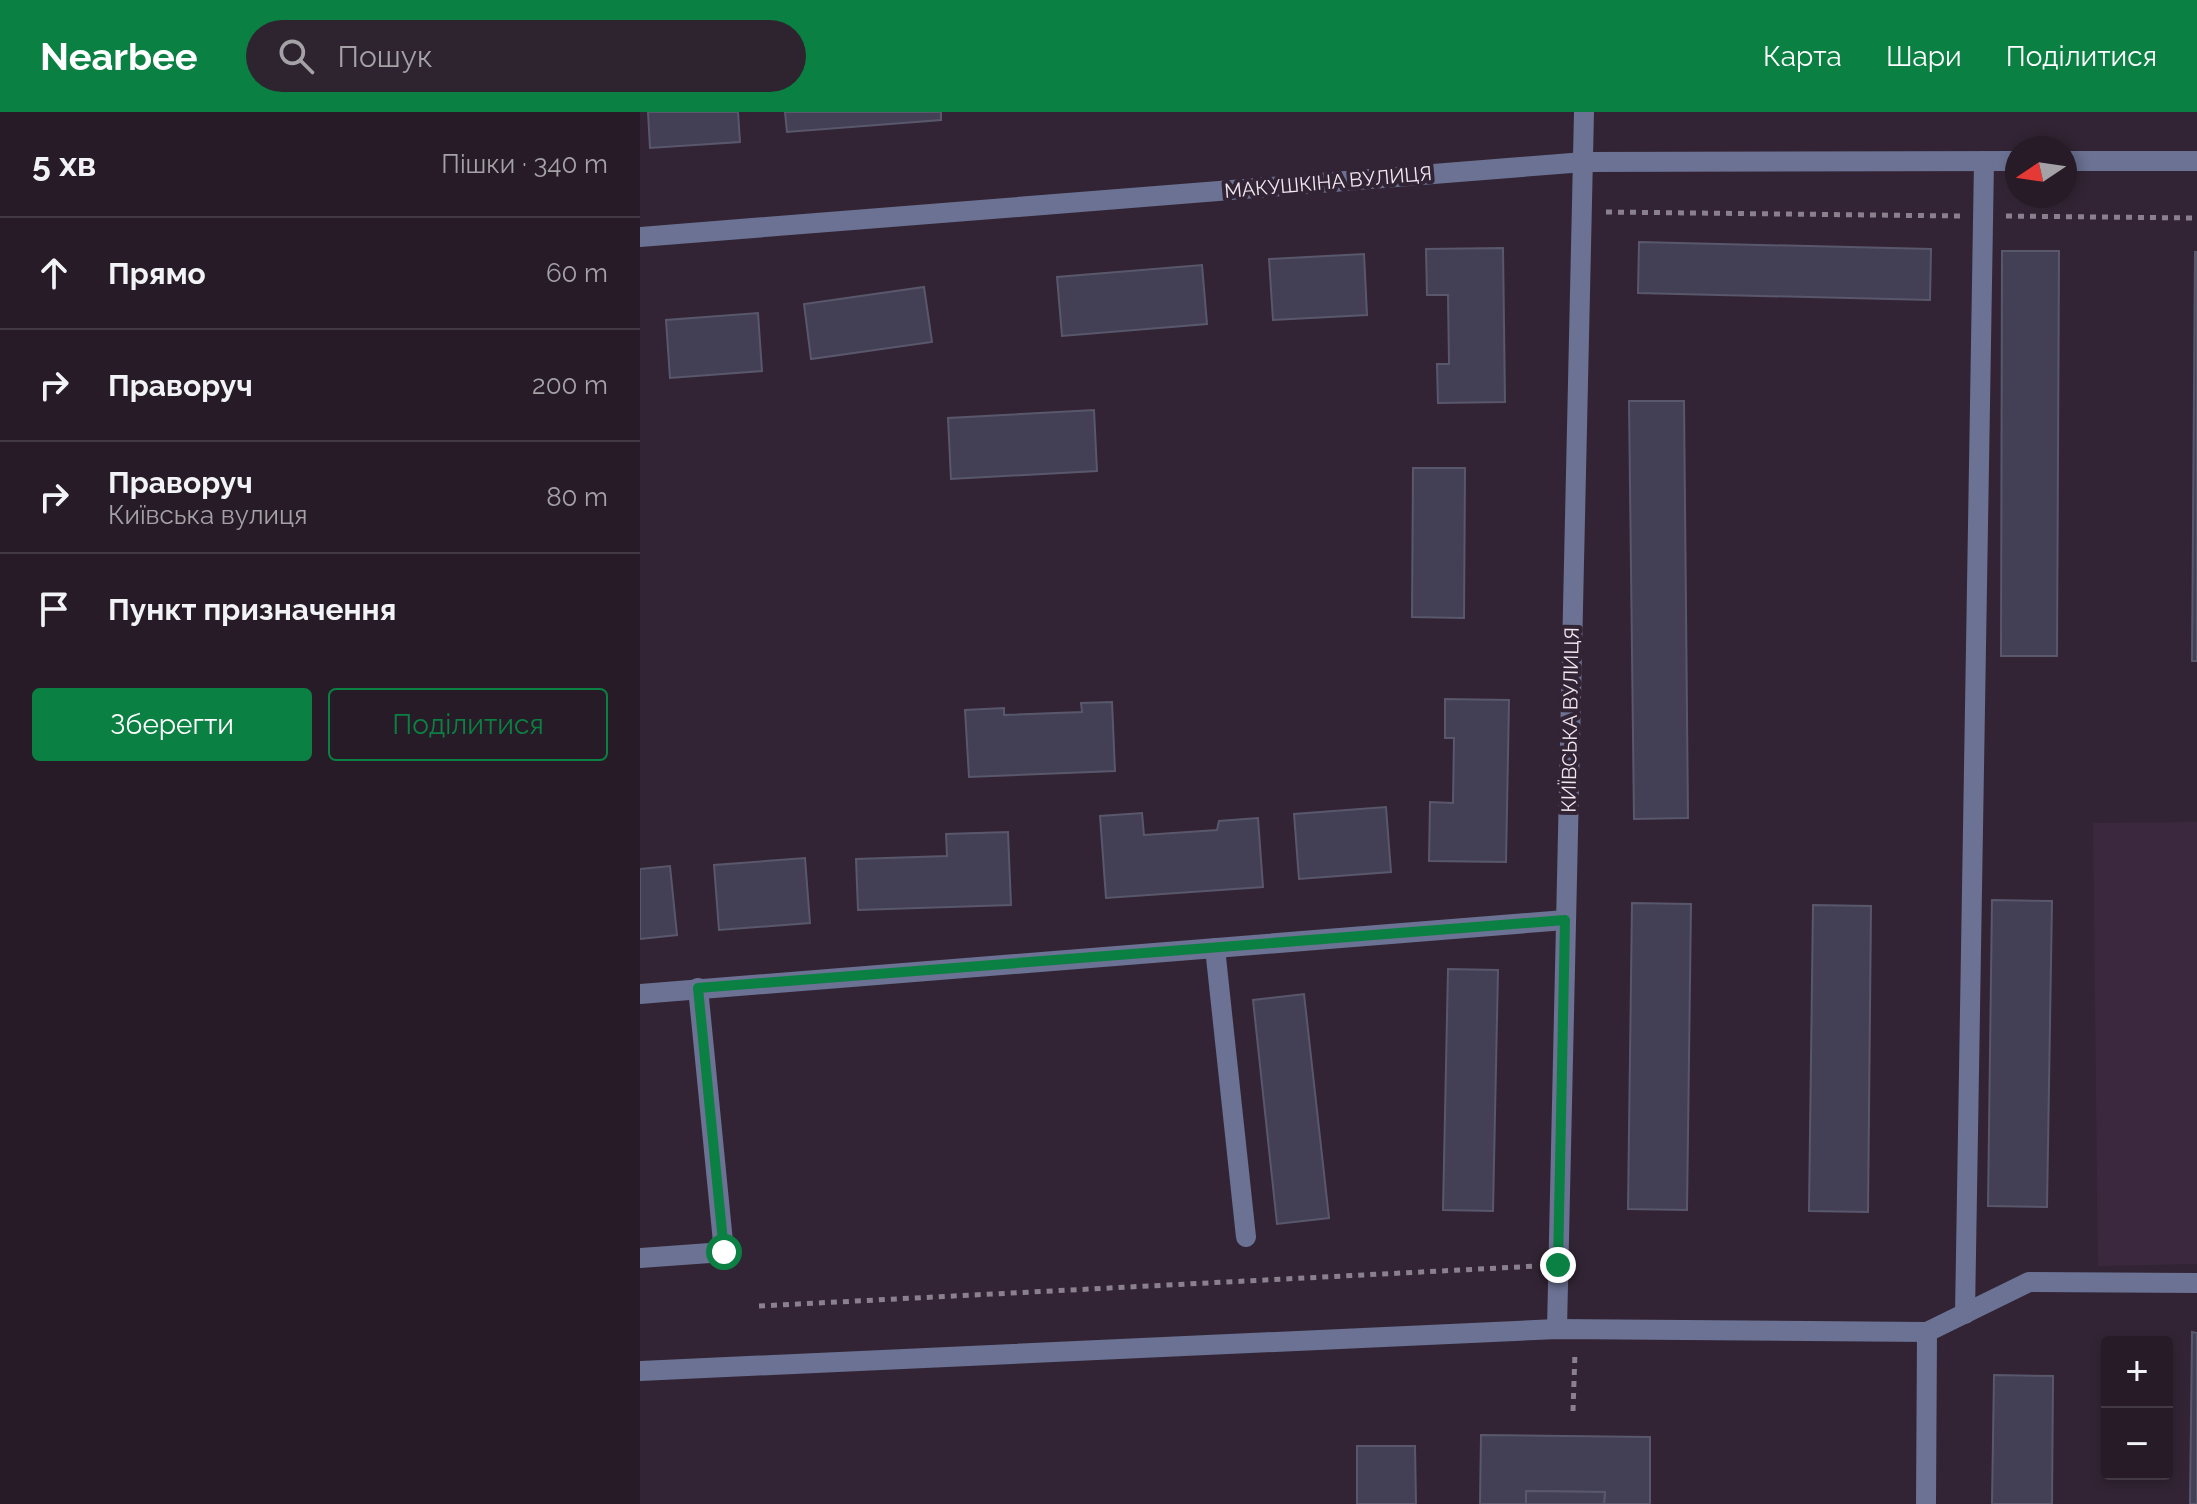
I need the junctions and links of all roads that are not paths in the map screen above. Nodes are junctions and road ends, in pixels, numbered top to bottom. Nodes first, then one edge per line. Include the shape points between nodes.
1 (1584, 112) edge
2 (1984, 161) junction
3 (2005, 161) edge
4 (2077, 161) edge
5 (2197, 161) edge
6 (1584, 162) junction
7 (640, 237) edge
8 (1565, 920) junction
9 (1215, 948) junction
10 (698, 988) junction
11 (640, 994) edge
12 (1246, 1237) dead end
13 (640, 1258) edge
14 (2197, 1283) edge
15 (1965, 1314) junction
16 (1566, 1329) junction
17 (1927, 1332) junction
18 (640, 1371) edge
19 (1926, 1504) edge

1 - 6 street, КИЇВСЬКА ВУЛИЦЯ
2 - 3 street, МАКУШКІНА ВУЛИЦЯ
2 - 6 street, МАКУШКІНА ВУЛИЦЯ
2 - 15 street
4 - 5 street
6 - 7 street, МАКУШКІНА ВУЛИЦЯ
6 - 8 street, КИЇВСЬКА ВУЛИЦЯ
8 - 9 street
8 - 16 street, КИЇВСЬКА ВУЛИЦЯ via 1558,1265
9 - 10 street
9 - 12 street
10 - 11 street
10 - 13 street via 724,1252
14 - 15 street via 2029,1282
15 - 17 street
16 - 17 street
16 - 18 street
17 - 19 street

